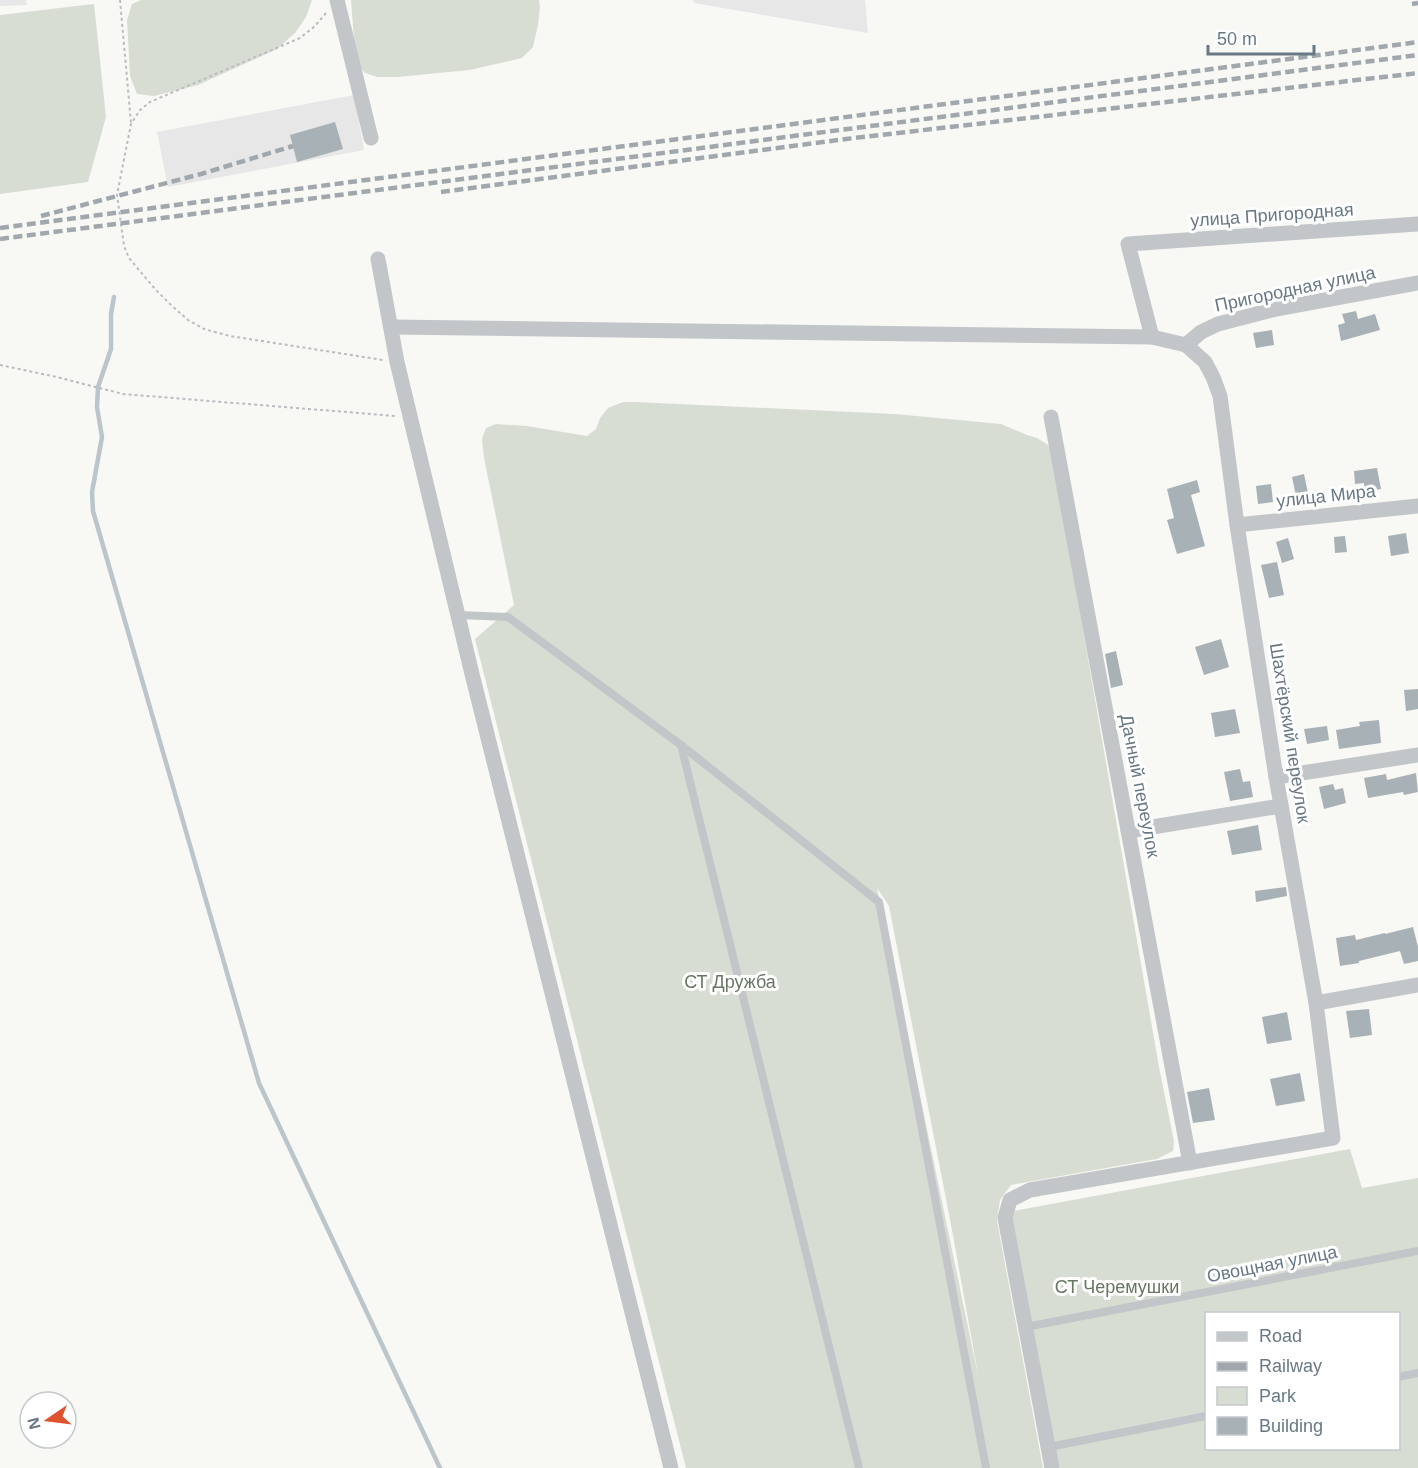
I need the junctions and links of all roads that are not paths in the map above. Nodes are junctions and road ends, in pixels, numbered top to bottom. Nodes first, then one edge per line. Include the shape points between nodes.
1 (337, 1) edge
2 (371, 138) dead end
3 (1418, 224) edge
4 (378, 259) dead end
5 (1418, 283) edge
6 (391, 327) junction
7 (1152, 337) junction
8 (1186, 345) junction
9 (1052, 417) dead end
10 (1418, 506) edge
11 (1237, 525) junction
12 (458, 615) junction
13 (681, 745) junction
14 (1418, 755) edge
15 (1276, 777) junction
16 (1281, 806) junction
17 (1128, 831) junction
18 (1418, 985) edge
19 (1316, 1003) junction
20 (1190, 1163) junction
21 (1418, 1251) edge
22 (1026, 1327) junction
23 (1418, 1373) edge
24 (1400, 1377) edge
25 (1205, 1416) edge
26 (1048, 1447) junction
27 (671, 1468) edge
28 (859, 1468) edge
29 (986, 1468) edge
30 (1053, 1468) edge

1 - 2 street
3 - 7 street, улица Пригородная via 1128,244
4 - 6 street
5 - 8 street, Пригородная улица via 1276,309 1218,324
6 - 7 street
6 - 12 street
7 - 8 street
8 - 11 street, Шахтёрский переулок via 1205,362 1220,396
9 - 17 street, Дачный переулок
10 - 11 street, улица Мира
11 - 15 street, Шахтёрский переулок
12 - 13 lane via 508,617
12 - 27 street
13 - 28 lane
13 - 29 lane via 879,902
14 - 15 street
15 - 16 street, Шахтёрский переулок
16 - 17 street
16 - 19 street, Шахтёрский переулок
17 - 20 street, Дачный переулок
18 - 19 street
19 - 20 street, Шахтёрский переулок via 1333,1138
20 - 22 street via 1030,1190 1010,1200 1005,1218
21 - 22 lane, Овощная улица
22 - 26 street
23 - 24 lane
25 - 26 lane
26 - 30 street

